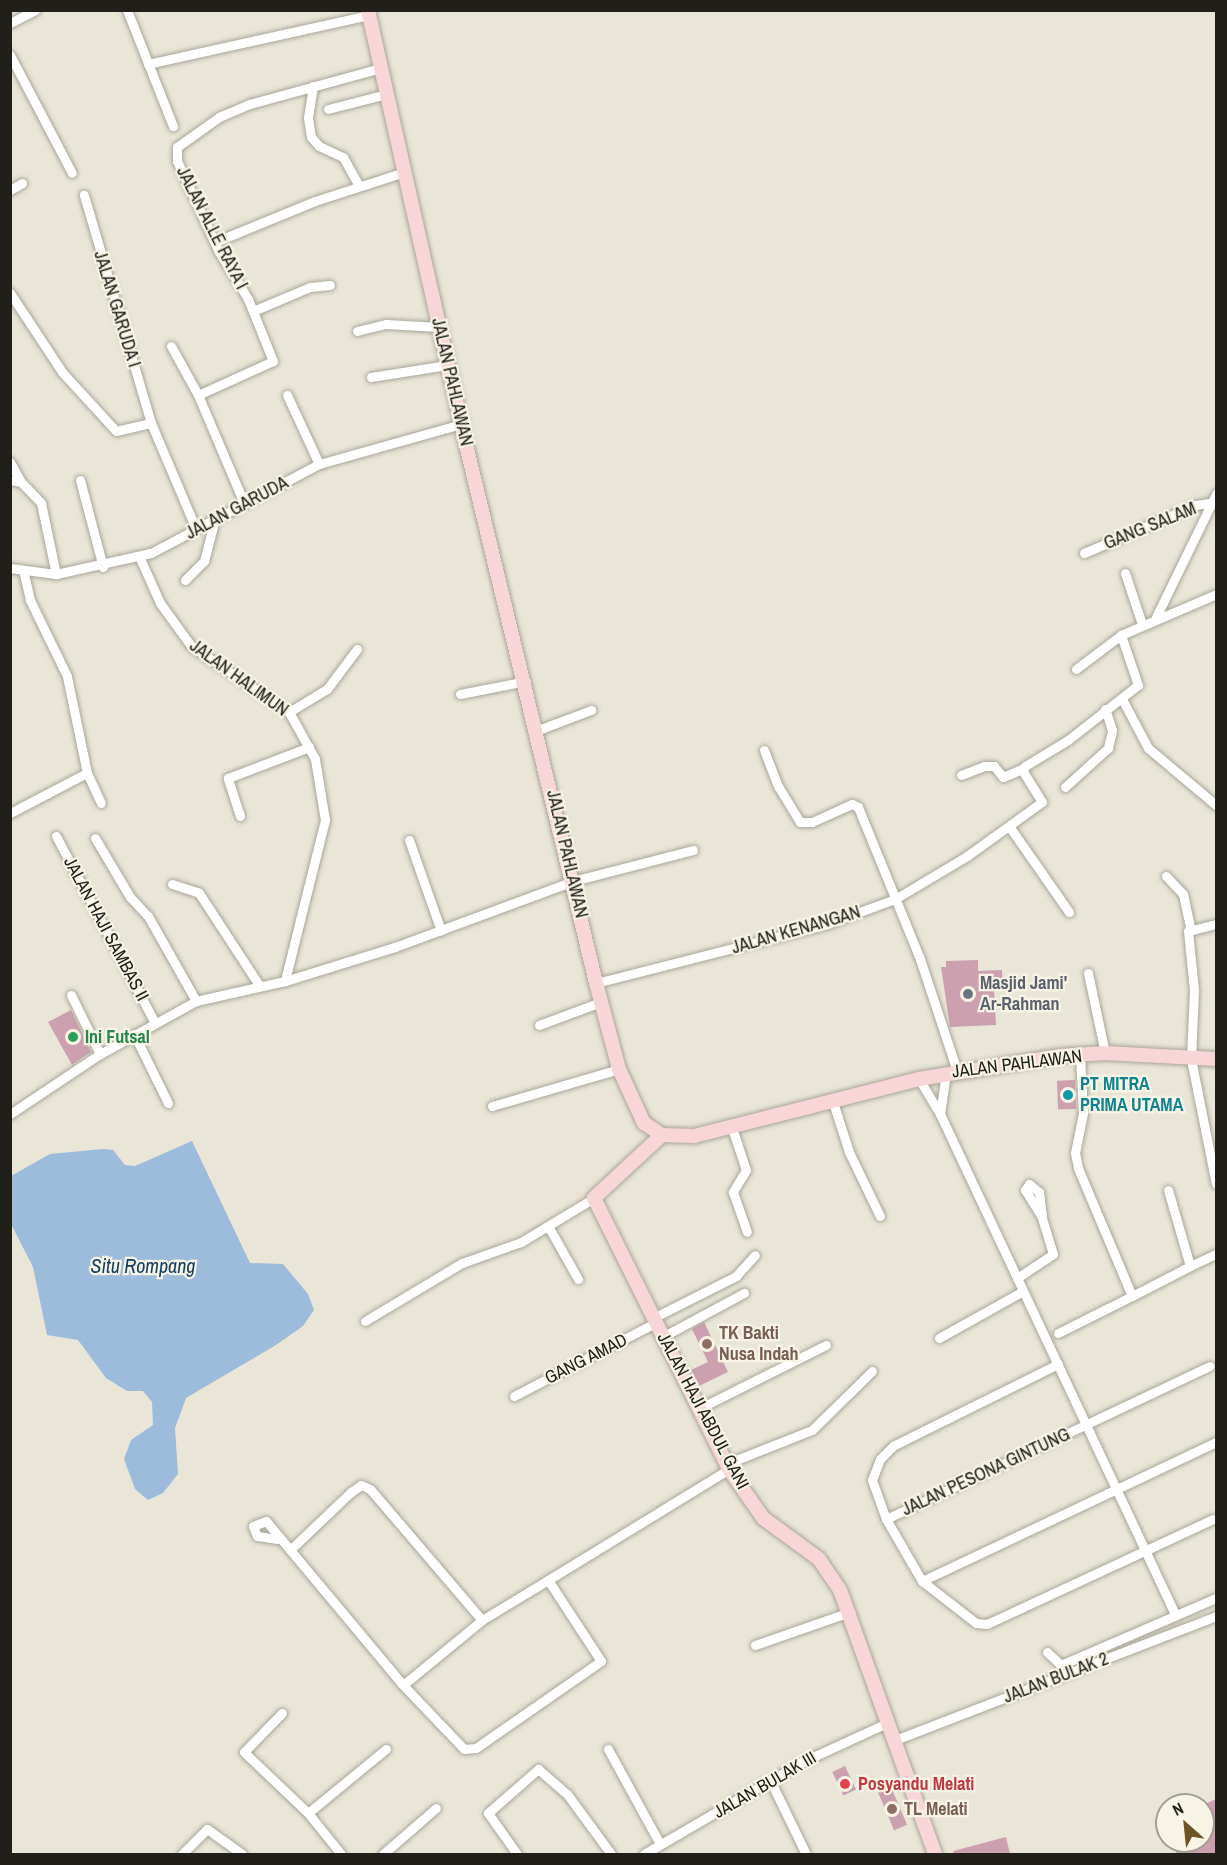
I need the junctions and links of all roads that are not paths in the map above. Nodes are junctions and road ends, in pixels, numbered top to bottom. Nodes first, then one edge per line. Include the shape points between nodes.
1 (35, 10) edge
2 (127, 10) edge
3 (368, 13) edge
4 (21, 14) edge
5 (10, 23) edge
6 (10, 56) edge
7 (148, 64) junction
8 (381, 68) junction
9 (313, 86) junction
10 (387, 94) junction
11 (328, 109) dead end
12 (173, 126) dead end
13 (404, 172) junction
14 (72, 173) dead end
15 (22, 183) dead end
16 (359, 186) junction
17 (10, 189) edge
18 (84, 195) dead end
19 (214, 242) junction
20 (330, 285) dead end
21 (10, 293) edge
22 (253, 311) junction
23 (439, 327) junction
24 (357, 331) dead end
25 (171, 346) dead end
26 (447, 365) junction
27 (371, 377) dead end
28 (287, 394) dead end
29 (198, 395) junction
30 (151, 423) junction
31 (461, 424) junction
32 (10, 462) edge
33 (319, 464) junction
34 (80, 480) dead end
35 (16, 481) edge
36 (1215, 500) edge
37 (244, 503) junction
38 (215, 519) junction
39 (196, 529) junction
40 (1084, 553) dead end
41 (139, 556) junction
42 (103, 567) junction
43 (10, 568) edge
44 (23, 570) junction
45 (1125, 573) dead end
46 (56, 574) junction
47 (185, 580) dead end
48 (1216, 594) edge
49 (1156, 617) junction
50 (1142, 624) junction
51 (1121, 635) junction
52 (357, 649) dead end
53 (1076, 669) dead end
54 (526, 681) junction
55 (460, 694) dead end
56 (1122, 699) junction
57 (591, 710) dead end
58 (1105, 710) junction
59 (289, 712) junction
60 (538, 730) junction
61 (309, 747) junction
62 (764, 750) dead end
63 (1024, 768) junction
64 (87, 773) junction
65 (961, 775) dead end
66 (1065, 787) dead end
67 (101, 803) dead end
68 (1216, 805) edge
69 (10, 813) edge
70 (240, 816) dead end
71 (1009, 826) junction
72 (56, 836) dead end
73 (95, 838) dead end
74 (409, 840) dead end
75 (693, 850) dead end
76 (1166, 876) dead end
77 (573, 881) junction
78 (172, 884) dead end
79 (895, 899) junction
80 (1069, 912) dead end
81 (1216, 924) edge
82 (1190, 927) junction
83 (441, 931) junction
84 (1088, 973) dead end
85 (285, 981) junction
86 (596, 983) junction
87 (259, 985) junction
88 (71, 995) dead end
89 (196, 1001) junction
90 (601, 1002) junction
91 (155, 1023) junction
92 (539, 1024) dead end
93 (134, 1034) junction
94 (1105, 1053) junction
95 (100, 1054) junction
96 (1080, 1056) junction
97 (1191, 1059) junction
98 (1216, 1059) edge
99 (619, 1069) junction
100 (952, 1072) junction
101 (919, 1079) junction
102 (832, 1099) junction
103 (168, 1104) dead end
104 (492, 1106) dead end
105 (10, 1114) edge
106 (940, 1114) junction
107 (732, 1128) junction
108 (662, 1135) junction
109 (1216, 1184) edge
110 (1168, 1190) dead end
111 (594, 1198) junction
112 (880, 1216) dead end
113 (1042, 1217) dead end
114 (548, 1226) junction
115 (747, 1232) dead end
116 (1216, 1254) edge
117 (755, 1255) dead end
118 (1190, 1266) junction
119 (1017, 1278) junction
120 (578, 1279) dead end
121 (1023, 1291) junction
122 (744, 1293) dead end
123 (1132, 1296) junction
124 (656, 1319) junction
125 (365, 1321) dead end
126 (1058, 1333) dead end
127 (664, 1336) junction
128 (939, 1338) dead end
129 (826, 1345) dead end
130 (1058, 1364) junction
131 (1210, 1366) dead end
132 (872, 1371) dead end
133 (514, 1396) dead end
134 (698, 1410) junction
135 (1086, 1425) junction
136 (1216, 1442) edge
137 (728, 1466) junction
138 (1116, 1489) junction
139 (886, 1519) junction
140 (1213, 1519) dead end
141 (277, 1539) dead end
142 (290, 1550) junction
143 (1146, 1552) junction
144 (548, 1580) junction
145 (922, 1581) junction
146 (1216, 1598) edge
147 (850, 1612) junction
148 (1175, 1614) junction
149 (1216, 1616) edge
150 (482, 1620) junction
151 (755, 1645) dead end
152 (1047, 1652) dead end
153 (403, 1685) junction
154 (282, 1713) dead end
155 (889, 1722) junction
156 (895, 1740) junction
157 (386, 1749) dead end
158 (608, 1749) dead end
159 (770, 1780) junction
160 (436, 1808) dead end
161 (308, 1813) junction
162 (658, 1848) edge
163 (182, 1854) edge
164 (242, 1854) edge
165 (341, 1854) edge
166 (383, 1854) edge
167 (517, 1854) edge
168 (611, 1854) edge
169 (644, 1854) edge
170 (806, 1854) edge
171 (935, 1854) edge

1 - 4 street
2 - 7 street
3 - 7 street
3 - 8 main road, JALAN PAHLAWAN
4 - 5 street
6 - 14 street
7 - 12 street
8 - 9 street
8 - 10 main road, JALAN PAHLAWAN
9 - 16 street via 308,118 311,137 319,146 343,157
9 - 19 street, JALAN ALLE RAYA I via 227,113 179,146 177,160
10 - 11 street
10 - 13 main road, JALAN PAHLAWAN
13 - 16 street
13 - 23 main road, JALAN PAHLAWAN
15 - 17 street
16 - 19 street
18 - 30 street, JALAN GARUDA I
19 - 22 street, JALAN ALLE RAYA I
20 - 22 street via 310,287
21 - 30 street via 62,372 116,431
22 - 29 street, JALAN ALLE RAYA I via 273,361
23 - 24 street via 386,324
23 - 26 main road, JALAN PAHLAWAN
25 - 29 street
26 - 27 street
26 - 31 main road, JALAN PAHLAWAN
28 - 33 street
29 - 37 street
30 - 39 street, JALAN GARUDA I
31 - 33 street, JALAN GARUDA
31 - 54 main road, JALAN PAHLAWAN
32 - 35 street
33 - 37 street, JALAN GARUDA
34 - 42 street
35 - 46 street via 41,503
36 - 40 street, GANG SALAM
36 - 49 street
37 - 38 street, JALAN GARUDA
38 - 39 street, JALAN GARUDA
38 - 47 street via 204,561
39 - 41 street, JALAN GARUDA
41 - 42 street, JALAN GARUDA
41 - 59 street, JALAN HALIMUN via 160,603 191,646
42 - 46 street, JALAN GARUDA
43 - 44 street, JALAN GARUDA
44 - 46 street, JALAN GARUDA
44 - 64 street via 30,600 67,676
45 - 50 street
48 - 49 street
49 - 50 street
50 - 51 street
51 - 53 street
51 - 56 street via 1139,680
52 - 59 street via 327,689
54 - 55 street
54 - 60 main road, JALAN PAHLAWAN
56 - 58 street
56 - 68 street via 1148,748
57 - 60 street
58 - 63 street
58 - 66 street via 1112,730 1108,748
59 - 61 street, JALAN HALIMUN
60 - 77 main road, JALAN PAHLAWAN
61 - 70 street via 228,778
61 - 85 street, JALAN HALIMUN via 321,778 325,820
62 - 79 street via 779,788 800,822 856,805 871,830
63 - 65 street via 1003,777 994,766
63 - 71 street, JALAN KENANGAN via 1042,802
64 - 67 street
64 - 69 street
71 - 79 street, JALAN KENANGAN
71 - 80 street
72 - 91 street, JALAN HAJI SAMBAS II
73 - 89 street via 130,897 148,916
74 - 83 street
75 - 77 street
76 - 82 street via 1183,894
77 - 83 street
77 - 86 main road, JALAN PAHLAWAN
78 - 87 street via 199,893
79 - 86 street, JALAN KENANGAN via 827,924
79 - 100 street
81 - 82 street
82 - 97 street
83 - 85 street
84 - 94 street
85 - 87 street
86 - 90 main road, JALAN PAHLAWAN
87 - 89 street
88 - 95 street
89 - 91 street
90 - 92 street
90 - 99 main road, JALAN PAHLAWAN
91 - 93 street
93 - 95 street
93 - 103 street
94 - 96 main road, JALAN PAHLAWAN
94 - 97 main road, JALAN PAHLAWAN
95 - 105 street
96 - 100 main road, JALAN PAHLAWAN
96 - 123 street via 1083,1113 1075,1153 1078,1168
97 - 98 main road, JALAN PAHLAWAN
97 - 109 street
99 - 104 street
99 - 108 main road, JALAN PAHLAWAN via 637,1114
100 - 101 main road, JALAN PAHLAWAN
100 - 106 street
101 - 102 main road, JALAN PAHLAWAN
101 - 106 street, JALAN PESONA GINTUNG
102 - 107 main road, JALAN PAHLAWAN
102 - 112 street via 849,1152
106 - 119 street, JALAN PESONA GINTUNG
107 - 108 main road, JALAN PAHLAWAN via 681,1137
107 - 115 street via 746,1170 733,1192
108 - 111 main road
110 - 118 street
111 - 114 street
111 - 124 main road, JALAN HAJI ABDUL GANI
113 - 119 street via 1053,1254
114 - 120 street
114 - 125 street via 521,1242 462,1263
116 - 118 street
117 - 124 street, GANG AMAD via 736,1276
118 - 123 street
119 - 121 street, JALAN PESONA GINTUNG
121 - 128 street
121 - 130 street, JALAN PESONA GINTUNG
122 - 127 street
123 - 126 street
124 - 127 main road, JALAN HAJI ABDUL GANI
124 - 133 street, GANG AMAD
127 - 134 main road, JALAN HAJI ABDUL GANI
129 - 134 street
130 - 135 street, JALAN PESONA GINTUNG
130 - 139 street, JALAN PESONA GINTUNG via 893,1446 880,1460 872,1480
131 - 135 street, JALAN PESONA GINTUNG
132 - 137 street via 812,1430
134 - 137 main road, JALAN HAJI ABDUL GANI
135 - 138 street, JALAN PESONA GINTUNG
135 - 139 street, JALAN PESONA GINTUNG
136 - 138 street
137 - 144 street
137 - 147 main road, JALAN HAJI ABDUL GANI via 769,1524 819,1559
138 - 143 street, JALAN PESONA GINTUNG
138 - 145 street
139 - 145 street, JALAN PESONA GINTUNG
140 - 143 street, JALAN PESONA GINTUNG
141 - 142 street
142 - 150 street via 356,1487 367,1486
142 - 153 street
143 - 145 street, JALAN PESONA GINTUNG via 982,1625
143 - 148 street, JALAN PESONA GINTUNG
144 - 150 street
144 - 153 street via 600,1658 598,1666 471,1750 461,1747
146 - 148 street
147 - 151 street
147 - 155 main road, JALAN HAJI ABDUL GANI
148 - 152 street via 1061,1665
149 - 156 street, JALAN BULAK 2
150 - 153 street
154 - 161 street via 244,1752
155 - 156 main road, JALAN HAJI ABDUL GANI
155 - 159 street, JALAN BULAK III
156 - 171 main road, JALAN HAJI ABDUL GANI
157 - 161 street
158 - 162 street
159 - 162 street, JALAN BULAK III
159 - 170 street
160 - 166 street
161 - 165 street
162 - 169 street, JALAN BULAK III
163 - 164 street via 207,1828
167 - 168 street via 488,1816 534,1771 542,1769 567,1794

